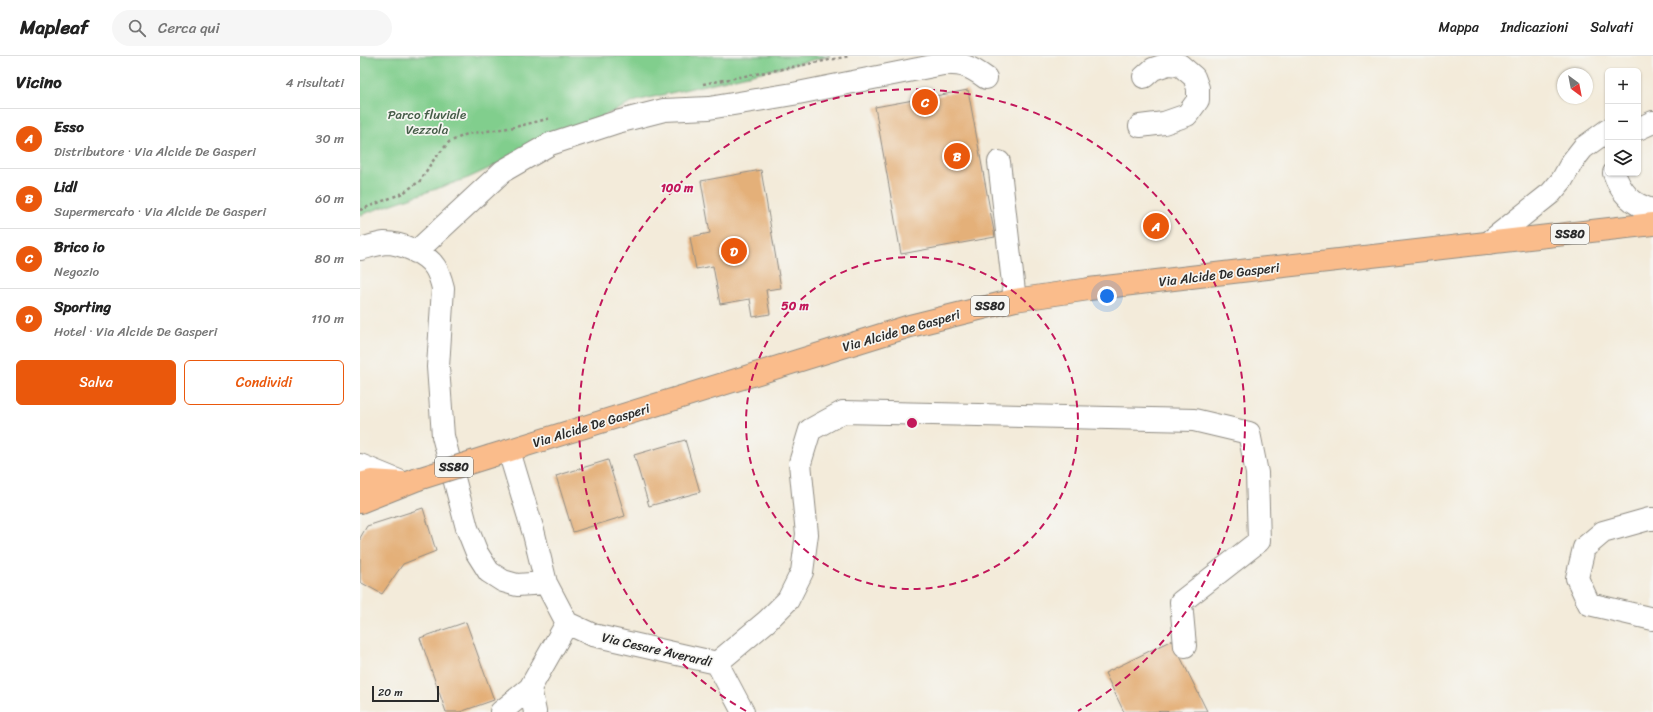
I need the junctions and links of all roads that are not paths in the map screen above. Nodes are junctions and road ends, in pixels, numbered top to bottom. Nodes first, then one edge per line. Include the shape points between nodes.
1 (1144, 77) dead end
2 (986, 78) dead end
3 (1641, 120) edge
4 (1653, 122) edge
5 (1140, 126) dead end
6 (1641, 128) edge
7 (1605, 132) edge
8 (999, 162) dead end
9 (1615, 176) edge
10 (1653, 210) edge
11 (1653, 224) edge
12 (1488, 243) junction
13 (360, 249) edge
14 (416, 252) junction
15 (1015, 300) junction
16 (500, 453) junction
17 (360, 465) edge
18 (411, 481) junction
19 (360, 484) edge
20 (360, 502) edge
21 (1653, 519) edge
22 (546, 583) junction
23 (1653, 619) edge
24 (567, 622) junction
25 (1185, 646) dead end
26 (718, 663) junction
27 (530, 688) junction
28 (501, 712) edge
29 (535, 712) edge
30 (743, 712) edge

1 - 5 street via 1153,69 1168,64 1180,65 1194,77 1198,88 1198,100 1187,115 1164,123
2 - 14 street via 967,66 957,63 943,64 709,108 664,110 617,122 550,144 503,171
3 - 4 street
4 - 6 street
7 - 12 street via 1584,148 1551,193
8 - 15 street
9 - 10 street via 1622,192 1630,200
11 - 12 main road, Via Alcide De Gasperi / SS80
12 - 15 main road, Via Alcide De Gasperi / SS80
13 - 14 street via 385,243
14 - 22 street via 434,266 443,288 438,366 443,436 467,528 477,553 489,572 502,581 517,585
15 - 16 main road, Via Alcide De Gasperi / SS80 via 910,326
16 - 18 main road, Via Alcide De Gasperi / SS80, bridge
16 - 22 street via 534,534
17 - 18 street
18 - 19 main road, Via Alcide De Gasperi / SS80 via 371,481
18 - 20 main road, Via Alcide De Gasperi / SS80
21 - 23 street via 1603,532 1584,548 1577,578 1588,604
22 - 24 street
24 - 26 street, Via Cesare Averardi via 594,635
24 - 27 street
25 - 26 street via 1181,602 1259,541 1257,473 1249,433 1194,420 843,412 810,430 800,463 807,534 802,572 788,600
26 - 30 street, Via Cesare Averardi
27 - 28 street
27 - 29 street

